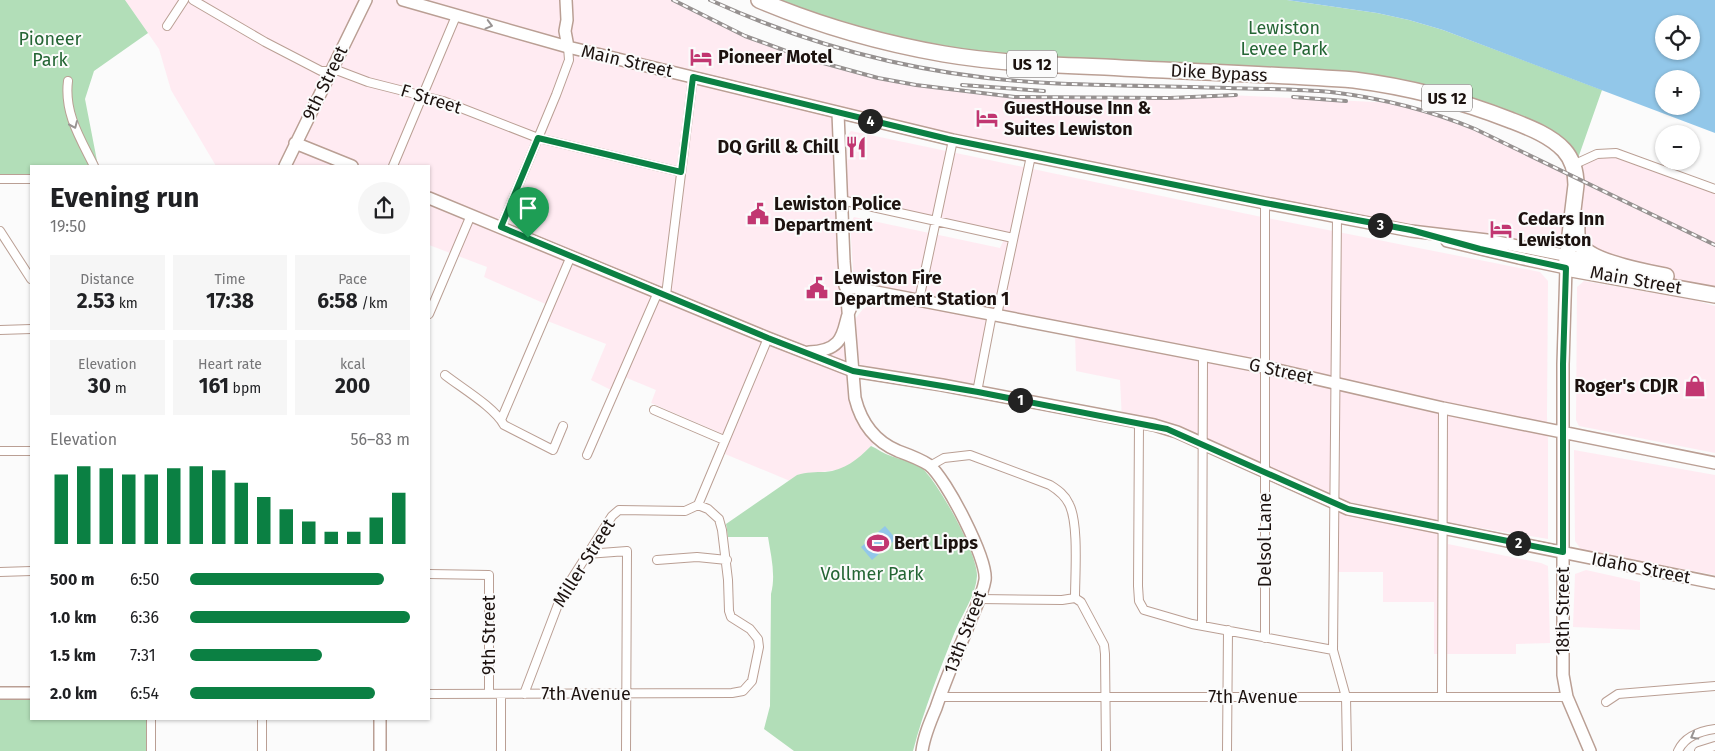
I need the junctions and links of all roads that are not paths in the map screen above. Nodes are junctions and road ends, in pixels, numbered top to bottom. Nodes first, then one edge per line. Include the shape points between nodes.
1 (184, 0) edge
2 (193, 0) edge
3 (366, 0) edge
4 (403, 0) edge
5 (566, 0) edge
6 (759, 0) edge
7 (456, 16) junction
8 (167, 26) dead end
9 (566, 26) junction
10 (522, 34) junction
11 (568, 47) junction
12 (586, 51) junction
13 (331, 71) junction
14 (693, 77) junction
15 (68, 81) dead end
16 (422, 95) junction
17 (838, 113) junction
18 (538, 138) junction
19 (953, 140) junction
20 (295, 143) junction
21 (1032, 156) junction
22 (94, 165) edge
23 (285, 165) edge
24 (350, 165) edge
25 (393, 165) edge
26 (1573, 165) junction
27 (681, 172) junction
28 (0, 179) edge
29 (30, 179) edge
30 (1576, 185) junction
31 (1715, 189) edge
32 (430, 198) edge
33 (841, 200) junction
34 (1265, 203) junction
35 (471, 215) junction
36 (1337, 216) junction
37 (936, 221) junction
38 (501, 227) junction
39 (0, 231) edge
40 (1013, 238) junction
41 (571, 256) junction
42 (1566, 262) junction
43 (1619, 266) junction
44 (30, 277) edge
45 (846, 286) junction
46 (1715, 287) edge
47 (880, 292) junction
48 (662, 294) junction
49 (1715, 295) edge
50 (919, 300) junction
51 (430, 312) edge
52 (848, 312) junction
53 (994, 314) junction
54 (0, 330) edge
55 (30, 330) edge
56 (768, 338) junction
57 (805, 352) junction
58 (1203, 355) junction
59 (1266, 368) junction
60 (853, 371) junction
61 (446, 376) dead end
62 (1335, 382) junction
63 (978, 392) junction
64 (1443, 408) junction
65 (654, 410) dead end
66 (501, 420) junction
67 (1139, 423) junction
68 (563, 426) dead end
69 (1563, 431) junction
70 (724, 440) junction
71 (1202, 444) junction
72 (0, 451) edge
73 (30, 451) edge
74 (588, 455) dead end
75 (1715, 464) edge
76 (930, 466) junction
77 (1265, 473) junction
78 (1333, 503) junction
79 (698, 505) junction
80 (1442, 528) junction
81 (1563, 552) junction
82 (587, 554) junction
83 (657, 560) dead end
84 (727, 560) junction
85 (30, 571) edge
86 (0, 572) edge
87 (430, 574) edge
88 (1715, 583) edge
89 (1075, 598) junction
90 (980, 599) junction
91 (1202, 625) junction
92 (1228, 630) junction
93 (1265, 638) junction
94 (1333, 650) junction
95 (1715, 686) edge
96 (0, 694) edge
97 (30, 694) edge
98 (430, 694) edge
99 (489, 694) junction
100 (501, 694) junction
101 (524, 694) junction
102 (626, 694) junction
103 (940, 697) junction
104 (1106, 697) junction
105 (1226, 697) junction
106 (1346, 697) junction
107 (1442, 697) junction
108 (1567, 697) junction
109 (1606, 702) dead end
110 (151, 720) edge
111 (262, 720) edge
112 (380, 720) edge
113 (1715, 729) edge
114 (1715, 746) edge
115 (151, 751) edge
116 (262, 751) edge
117 (380, 751) edge
118 (501, 751) edge
119 (626, 751) edge
120 (922, 751) edge
121 (1106, 751) edge
122 (1227, 751) edge
123 (1347, 751) edge
124 (1590, 751) edge
125 (1678, 751) edge
126 (1699, 751) edge

1 - 8 street
2 - 13 street, F Street via 294,58 321,71
3 - 13 street, 9th Street
4 - 7 street, Main Street
5 - 9 street
6 - 26 highway, Dike Bypass / US 12 via 840,29 944,54 1026,64 1354,80 1404,88 1458,101 1536,131 1560,146
7 -> 10 street, Main Street
7 - 16 street
9 - 10 street via 554,36
9 - 11 street
9 - 12 street
10 - 11 street, Main Street
11 - 12 street, Main Street
11 - 18 street via 569,60
12 - 14 street, Main Street
13 - 16 street, F Street
13 - 20 street, 9th Street
14 - 17 street, Main Street
14 - 27 street
15 -> 22 street via 67,103 71,118
16 - 18 street, F Street
16 - 25 street
17 - 19 street, Main Street
17 - 33 street, 13th Street
18 - 27 street, F Street
18 - 38 street
19 - 21 street, Main Street
19 - 37 street
20 - 23 street, 9th Street
20 - 24 street
21 - 34 street, Main Street
21 - 40 street
26 - 30 highway, Dike Bypass / US 12
26 - 31 street via 1597,154 1616,153
27 - 48 street
28 - 29 street
30 - 42 highway, Dike Bypass / US 12
30 - 43 highway, US 12 via 1579,243 1591,254
32 - 35 street, Idaho Street
33 - 37 street
33 - 45 street, 13th Street
34 - 36 street, Main Street
34 - 59 street, Delsol Lane
35 - 38 street, Idaho Street
35 - 51 street
36 - 42 street, Main Street via 1411,230 1480,249
36 - 62 street
37 - 40 street
37 - 50 street
38 - 41 street, Idaho Street
39 - 44 street
40 - 53 street
41 - 48 street, Idaho Street
41 - 66 street
42 - 43 street, Main Street / US 12
42 - 49 highway, Main Street
42 - 69 street, 18th Street
43 - 46 highway, Main Street / US 12
45 - 47 street, G Street
45 - 52 street, 13th Street
47 - 50 street, G Street
47 - 52 street via 859,298
48 - 56 street, Idaho Street
48 - 74 street
50 - 53 street, G Street
52 - 57 street via 845,331 834,345 825,350
52 - 60 street, 13th Street
53 - 58 street, G Street
53 - 63 street
54 - 55 street
56 - 57 street, Idaho Street
56 - 70 street
57 - 60 street, Idaho Street
58 - 59 street, G Street
58 - 71 street
59 - 62 street, G Street
59 - 77 street, Delsol Lane
60 - 63 street, Idaho Street
60 - 76 street, 13th Street via 856,403 865,425 879,441
61 - 66 street
62 - 64 street, G Street
62 - 78 street
63 - 67 street, Idaho Street
64 - 69 street, G Street
64 - 80 street
65 - 70 street
66 - 68 street via 510,429 553,450
67 - 71 street, Idaho Street via 1167,429
67 - 91 street via 1138,586 1142,607 1148,612
69 - 75 street, G Street
69 - 81 street, 18th Street
70 - 79 street
71 - 77 street, Idaho Street
71 - 91 street
72 - 73 street
76 - 89 street via 944,458 970,455 1058,490 1067,500 1074,518
76 - 90 street, 13th Street via 945,484 981,556 985,579
77 - 78 street, Idaho Street
77 - 93 street, Delsol Lane
78 - 80 street, Idaho Street
78 - 94 street
79 - 82 street, Miller Street via 685,511 619,510
79 - 84 street via 719,519
80 - 81 street, Idaho Street
80 - 107 street
81 - 88 street, Idaho Street
81 - 108 street, 18th Street via 1563,675
82 - 101 street, Miller Street via 562,594
82 - 102 street via 627,551
83 - 84 street via 698,557
84 - 102 street, 7th Avenue via 731,617 750,629 758,639 752,681 744,691 732,693
85 - 86 street
87 - 99 street, 9th Street via 489,576
89 - 90 street
89 - 104 street via 1104,645
90 - 103 street, 13th Street
91 - 92 street
92 - 93 street
92 - 105 street
93 - 94 street
94 - 106 street
95 - 109 street via 1618,694
96 - 97 street
98 - 99 street, 7th Avenue
99 - 100 street, 7th Avenue
100 - 101 street, 7th Avenue
100 - 118 street, 9th Street
101 - 102 street, 7th Avenue
102 - 119 street
103 - 104 street, 7th Avenue
103 - 120 street, 13th Street
104 - 105 street, 7th Avenue
104 - 121 street
105 - 106 street, 7th Avenue
105 - 122 street
106 - 107 street, 7th Avenue
106 - 123 street
107 - 108 street, 7th Avenue
108 - 124 street, 18th Street
110 - 115 street
111 - 116 street
112 - 117 street
113 -> 125 street via 1692,735
114 - 126 street

